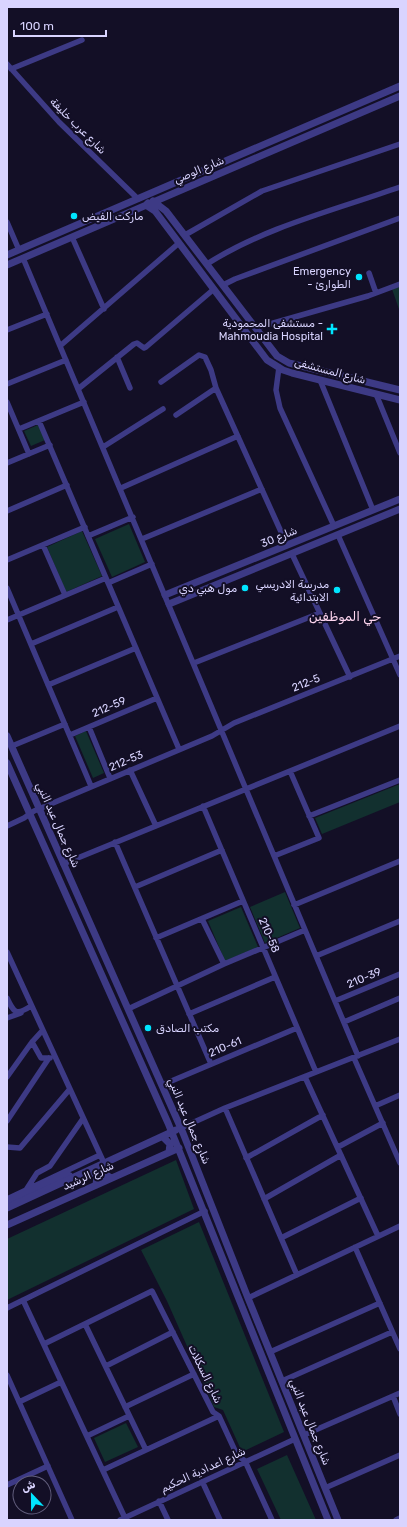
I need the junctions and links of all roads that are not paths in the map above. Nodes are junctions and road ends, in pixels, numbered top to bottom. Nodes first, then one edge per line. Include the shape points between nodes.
1 (82, 40) dead end
2 (9, 67) edge
3 (400, 86) edge
4 (400, 96) edge
5 (400, 144) edge
6 (400, 187) edge
7 (151, 198) junction
8 (166, 211) junction
9 (159, 216) junction
10 (400, 218) edge
11 (7, 222) edge
12 (66, 229) junction
13 (50, 236) junction
14 (185, 236) junction
15 (70, 238) junction
16 (179, 243) junction
17 (54, 245) junction
18 (19, 250) junction
19 (7, 255) edge
20 (23, 258) junction
21 (207, 264) junction
22 (7, 265) edge
23 (369, 273) dead end
24 (400, 284) edge
25 (223, 285) junction
26 (214, 289) junction
27 (376, 293) junction
28 (104, 309) junction
29 (47, 314) junction
30 (256, 328) junction
31 (7, 330) edge
32 (60, 346) junction
33 (117, 358) junction
34 (66, 360) junction
35 (282, 360) junction
36 (279, 368) junction
37 (320, 380) junction
38 (161, 382) dead end
39 (7, 383) edge
40 (130, 388) dead end
41 (216, 388) junction
42 (78, 389) junction
43 (400, 390) edge
44 (376, 394) junction
45 (400, 400) edge
46 (7, 402) edge
47 (84, 402) junction
48 (163, 409) dead end
49 (176, 415) dead end
50 (39, 421) junction
51 (19, 429) junction
52 (238, 436) junction
53 (50, 445) junction
54 (103, 447) junction
55 (400, 453) edge
56 (29, 454) junction
57 (7, 463) edge
58 (67, 486) junction
59 (121, 488) junction
60 (262, 489) junction
61 (400, 499) edge
62 (400, 509) edge
63 (373, 510) junction
64 (7, 511) edge
65 (133, 518) junction
66 (334, 526) junction
67 (85, 527) junction
68 (338, 535) junction
69 (88, 536) junction
70 (142, 539) junction
71 (43, 545) junction
72 (288, 545) junction
73 (292, 554) junction
74 (7, 560) edge
75 (152, 564) junction
76 (107, 580) junction
77 (7, 588) edge
78 (174, 592) junction
79 (64, 595) junction
80 (165, 595) junction
81 (178, 601) junction
82 (169, 604) junction
83 (118, 607) junction
84 (320, 613) junction
85 (18, 615) junction
86 (7, 620) edge
87 (31, 644) junction
88 (136, 648) junction
89 (400, 656) edge
90 (393, 659) junction
91 (194, 663) junction
92 (400, 675) edge
93 (350, 677) junction
94 (48, 685) junction
95 (157, 698) junction
96 (65, 724) junction
97 (400, 726) edge
98 (89, 727) junction
99 (220, 730) junction
100 (70, 735) junction
101 (7, 736) edge
102 (12, 746) junction
103 (179, 749) junction
104 (7, 763) edge
105 (130, 770) junction
106 (290, 771) junction
107 (110, 778) junction
108 (400, 780) edge
109 (91, 786) junction
110 (245, 789) junction
111 (203, 806) junction
112 (38, 809) junction
113 (30, 813) junction
114 (309, 816) junction
115 (7, 826) edge
116 (156, 826) junction
117 (115, 842) junction
118 (222, 850) junction
119 (274, 856) junction
120 (400, 861) edge
121 (63, 864) junction
122 (135, 888) junction
123 (243, 901) junction
124 (294, 905) junction
125 (202, 918) junction
126 (400, 921) edge
127 (305, 930) junction
128 (156, 938) junction
129 (263, 948) junction
130 (7, 952) edge
131 (316, 956) junction
132 (224, 964) junction
133 (400, 974) edge
134 (275, 977) junction
135 (177, 986) junction
136 (7, 998) edge
137 (400, 998) edge
138 (335, 1001) junction
139 (31, 1006) junction
140 (128, 1009) junction
141 (22, 1012) junction
142 (189, 1014) junction
143 (7, 1018) edge
144 (344, 1022) junction
145 (297, 1028) junction
146 (42, 1031) junction
147 (400, 1039) edge
148 (32, 1042) junction
149 (356, 1057) junction
150 (52, 1058) junction
151 (211, 1064) junction
152 (316, 1072) junction
153 (7, 1077) edge
154 (305, 1077) junction
155 (162, 1085) junction
156 (69, 1090) junction
157 (400, 1095) edge
158 (375, 1106) junction
159 (224, 1108) junction
160 (323, 1115) junction
161 (82, 1120) junction
162 (7, 1121) edge
163 (382, 1123) junction
164 (181, 1128) junction
165 (172, 1132) junction
166 (162, 1137) junction
167 (7, 1147) edge
168 (338, 1147) junction
169 (179, 1148) junction
170 (397, 1150) edge
171 (169, 1152) junction
172 (341, 1155) junction
173 (246, 1158) junction
174 (103, 1160) junction
175 (400, 1163) edge
176 (90, 1170) junction
177 (111, 1178) junction
178 (96, 1185) junction
179 (25, 1190) junction
180 (361, 1198) junction
181 (7, 1199) edge
182 (264, 1199) junction
183 (7, 1204) edge
184 (7, 1208) edge
185 (205, 1211) junction
186 (7, 1225) edge
187 (400, 1226) edge
188 (378, 1236) junction
189 (281, 1238) junction
190 (355, 1247) junction
191 (297, 1275) junction
192 (248, 1298) junction
193 (23, 1300) junction
194 (380, 1303) junction
195 (7, 1308) edge
196 (85, 1324) junction
197 (173, 1332) junction
198 (392, 1332) junction
199 (44, 1344) junction
200 (400, 1349) edge
201 (270, 1352) junction
202 (106, 1366) junction
203 (194, 1374) junction
204 (7, 1375) edge
205 (282, 1381) junction
206 (61, 1382) junction
207 (400, 1393) edge
208 (393, 1396) junction
209 (19, 1402) junction
210 (125, 1406) junction
211 (400, 1414) edge
212 (130, 1416) junction
213 (219, 1416) junction
214 (304, 1435) junction
215 (87, 1436) junction
216 (295, 1439) junction
217 (146, 1450) junction
218 (400, 1455) edge
219 (245, 1461) junction
220 (48, 1466) junction
221 (103, 1470) junction
222 (202, 1481) junction
223 (8, 1482) edge
224 (325, 1488) junction
225 (159, 1501) junction
226 (400, 1518) edge
227 (122, 1519) edge
228 (72, 1520) edge
229 (168, 1520) edge
230 (220, 1520) edge
231 (272, 1520) edge
232 (328, 1520) edge
233 (338, 1520) edge
234 (396, 1520) edge

1 - 2 street
2 - 7 street, شارع عرب خليفة via 58,122
3 - 7 street, شارع الوصي
4 - 7 street, شارع الوصي
5 - 14 street via 262,191
6 - 21 street via 265,234
7 - 8 street, شارع المستشفى
7 - 9 street
7 - 12 street, شارع الوصي
7 - 15 street, شارع الوصي
8 - 9 street via 160,211
8 - 14 street, شارع المستشفى
9 - 16 street, شارع المستشفى
10 - 25 street
11 - 18 street
12 - 13 street, شارع الوصي
12 - 15 street via 64,235
13 - 17 street via 56,239
13 - 18 street, شارع الوصي
14 - 21 street, شارع المستشفى
15 - 17 street, شارع الوصي
15 - 28 street
16 - 26 street, شارع المستشفى
16 - 28 street
17 - 20 street, شارع الوصي
18 - 19 street, شارع الوصي
20 - 22 street, شارع الوصي
20 - 29 street
21 - 25 street, شارع المستشفى
23 - 27 street
24 - 27 street
25 - 30 street, شارع المستشفى
26 - 33 street via 146,347 134,344
26 - 36 street, شارع المستشفى via 262,355
27 - 30 street
28 - 32 street
29 - 31 street
29 - 32 street
30 - 35 street, شارع المستشفى
32 - 34 street
33 - 40 street
33 - 42 street
34 - 39 street
34 - 42 street
35 - 36 street
35 - 43 street, شارع المستشفى
36 - 37 street, شارع المستشفى
36 - 66 street via 276,390 280,408
37 - 44 street, شارع المستشفى
37 - 63 street
38 - 41 street via 202,355 207,360
41 - 49 street
41 - 52 street
42 - 47 street
44 - 45 street, شارع المستشفى
44 - 55 street
46 - 51 street
47 - 50 street
47 - 54 street
48 - 54 street
50 - 51 street
50 - 53 street
51 - 56 street
52 - 59 street
52 - 60 street
53 - 56 street
53 - 58 street
54 - 59 street
56 - 57 street
58 - 64 street
58 - 67 street
59 - 65 street
60 - 70 street
60 - 72 street
61 - 63 street, شارع 30
62 - 68 street, شارع 30
63 - 66 street, شارع 30
65 - 69 street
65 - 70 street
66 - 72 street, شارع 30
67 - 69 street
67 - 71 street
68 - 73 street, شارع 30
68 - 90 street
69 - 76 street
70 - 75 street
71 - 74 street
71 - 79 street
72 - 73 street
72 - 78 street, شارع 30
73 - 81 street, شارع 30
73 - 84 street
75 - 76 street
75 - 80 street
76 - 79 street
76 - 83 street
77 - 85 street
78 - 80 street, شارع 30
78 - 81 street via 171,598
79 - 85 street
80 - 82 street
81 - 82 street, شارع 30
82 - 91 street
83 - 87 street
83 - 88 street
84 - 91 street
84 - 93 street
85 - 86 street
85 - 87 street
87 - 94 street
88 - 94 street
88 - 95 street
89 - 90 street, 212-5
90 - 92 street
90 - 93 street, 212-5
91 - 99 street
93 - 99 street, 212-5
94 - 96 street
95 - 98 street, 212-59
95 - 103 street
96 - 100 street
96 - 102 street
97 - 106 street
98 - 100 street, 212-59
98 - 107 street
99 - 103 street, 212-53 via 212,736
99 - 110 street
100 - 109 street
101 - 102 street, شارع جمال عبد النبي
102 - 112 street, شارع جمال عبد النبي
103 - 105 street, 212-53
104 - 113 street, شارع جمال عبد النبي
105 - 107 street, 212-53
105 - 116 street
106 - 110 street
106 - 114 street
107 - 109 street, 212-53
108 - 114 street
109 - 112 street, 212-53
110 - 111 street
110 - 119 street
111 - 116 street
111 - 118 street, 210-58
112 - 113 street, 212-53
112 - 121 street, شارع جمال عبد النبي
113 - 115 street, 212-53
113 - 165 street, شارع جمال عبد النبي
114 - 119 street via 318,838
116 - 117 street
117 - 121 street
117 - 122 street
118 - 122 street
118 - 123 street, 210-58
119 - 124 street
120 - 124 street
121 - 140 street, شارع جمال عبد النبي
122 - 128 street
123 - 125 street
123 - 129 street, 210-58
124 - 127 street
125 - 128 street
125 - 132 street
126 - 131 street
127 - 129 street
127 - 131 street
128 - 135 street
129 - 132 street
129 - 134 street, 210-58
130 - 139 street
131 - 138 street
132 - 135 street
133 - 138 street, 210-39
134 - 142 street
134 - 145 street, 210-58
135 - 140 street
135 - 142 street
136 - 141 street via 12,1009
137 - 144 street
138 - 144 street
139 - 141 street
139 - 146 street
140 - 155 street, شارع جمال عبد النبي
141 - 143 street
142 - 151 street
144 - 149 street
145 - 151 street, 210-61
145 - 152 street, 210-58
146 - 148 street
146 - 150 street
147 - 149 street
148 - 150 street via 41,1058
148 - 153 street
149 - 152 street
149 - 158 street
150 - 156 street
150 - 162 street
151 - 155 street, 210-61
152 - 154 street
154 - 159 street
154 - 160 street
155 - 164 street, شارع جمال عبد النبي
156 - 161 street
156 - 167 street via 20,1148
157 - 158 street
158 - 163 street
159 - 164 street
159 - 173 street
160 - 168 street
160 - 173 street
161 - 174 street
161 - 179 street via 50,1166 37,1173
163 - 168 street
163 - 170 street
164 - 165 street, شارع الرشيد
164 - 192 street, شارع جمال عبد النبي
165 - 166 street, شارع الرشيد
165 - 169 street, شارع جمال عبد النبي
166 - 171 street via 170,1144
166 - 174 street, شارع الرشيد
168 - 172 street
169 - 171 street, شارع الرشيد
169 - 185 street, شارع جمال عبد النبي
170 - 175 street
171 - 177 street, شارع الرشيد
172 - 180 street
172 - 182 street
173 - 182 street
174 - 176 street, شارع الرشيد
174 - 177 street via 104,1173
174 - 179 street
174 - 183 street
176 - 178 street via 97,1176
176 - 184 street, شارع الرشيد
177 - 178 street, شارع الرشيد
178 - 186 street, شارع الرشيد
179 - 181 street
180 - 188 street
180 - 189 street
182 - 189 street
185 - 193 street
185 - 216 street, شارع جمال عبد النبي
187 - 188 street
188 - 190 street
189 - 191 street
190 - 191 street
190 - 194 street
191 - 192 street
192 - 201 street, شارع جمال عبد النبي
193 - 195 street
193 - 199 street
194 - 198 street
194 - 201 street
196 - 197 street, شارع السكلات via 152,1291
196 - 199 street
196 - 202 street
197 - 202 street
197 - 203 street, شارع السكلات
198 - 200 street
198 - 205 street
199 - 206 street
201 - 205 street, شارع جمال عبد النبي
202 - 210 street
203 - 210 street
203 - 213 street, شارع السكلات via 213,1412
204 - 209 street
205 - 214 street, شارع جمال عبد النبي
206 - 209 street
206 - 215 street
207 - 208 street
208 - 211 street
208 - 214 street
209 - 220 street
210 - 212 street
212 - 215 street
212 - 217 street
213 - 217 street
213 - 219 street, شارع السكلات via 237,1455
214 - 216 street
214 - 224 street, شارع جمال عبد النبي
215 - 221 street
216 - 219 street, شارع اعدادية الحكيم
216 - 232 street, شارع جمال عبد النبي
217 - 221 street
218 - 224 street
219 - 222 street, شارع اعدادية الحكيم
219 - 231 street, شارع السكلات
220 - 223 street
220 - 228 street
221 - 227 street
222 - 225 street, شارع اعدادية الحكيم
222 - 230 street
224 - 233 street, شارع جمال عبد النبي
225 - 227 street, شارع اعدادية الحكيم
225 - 229 street
226 - 234 street

